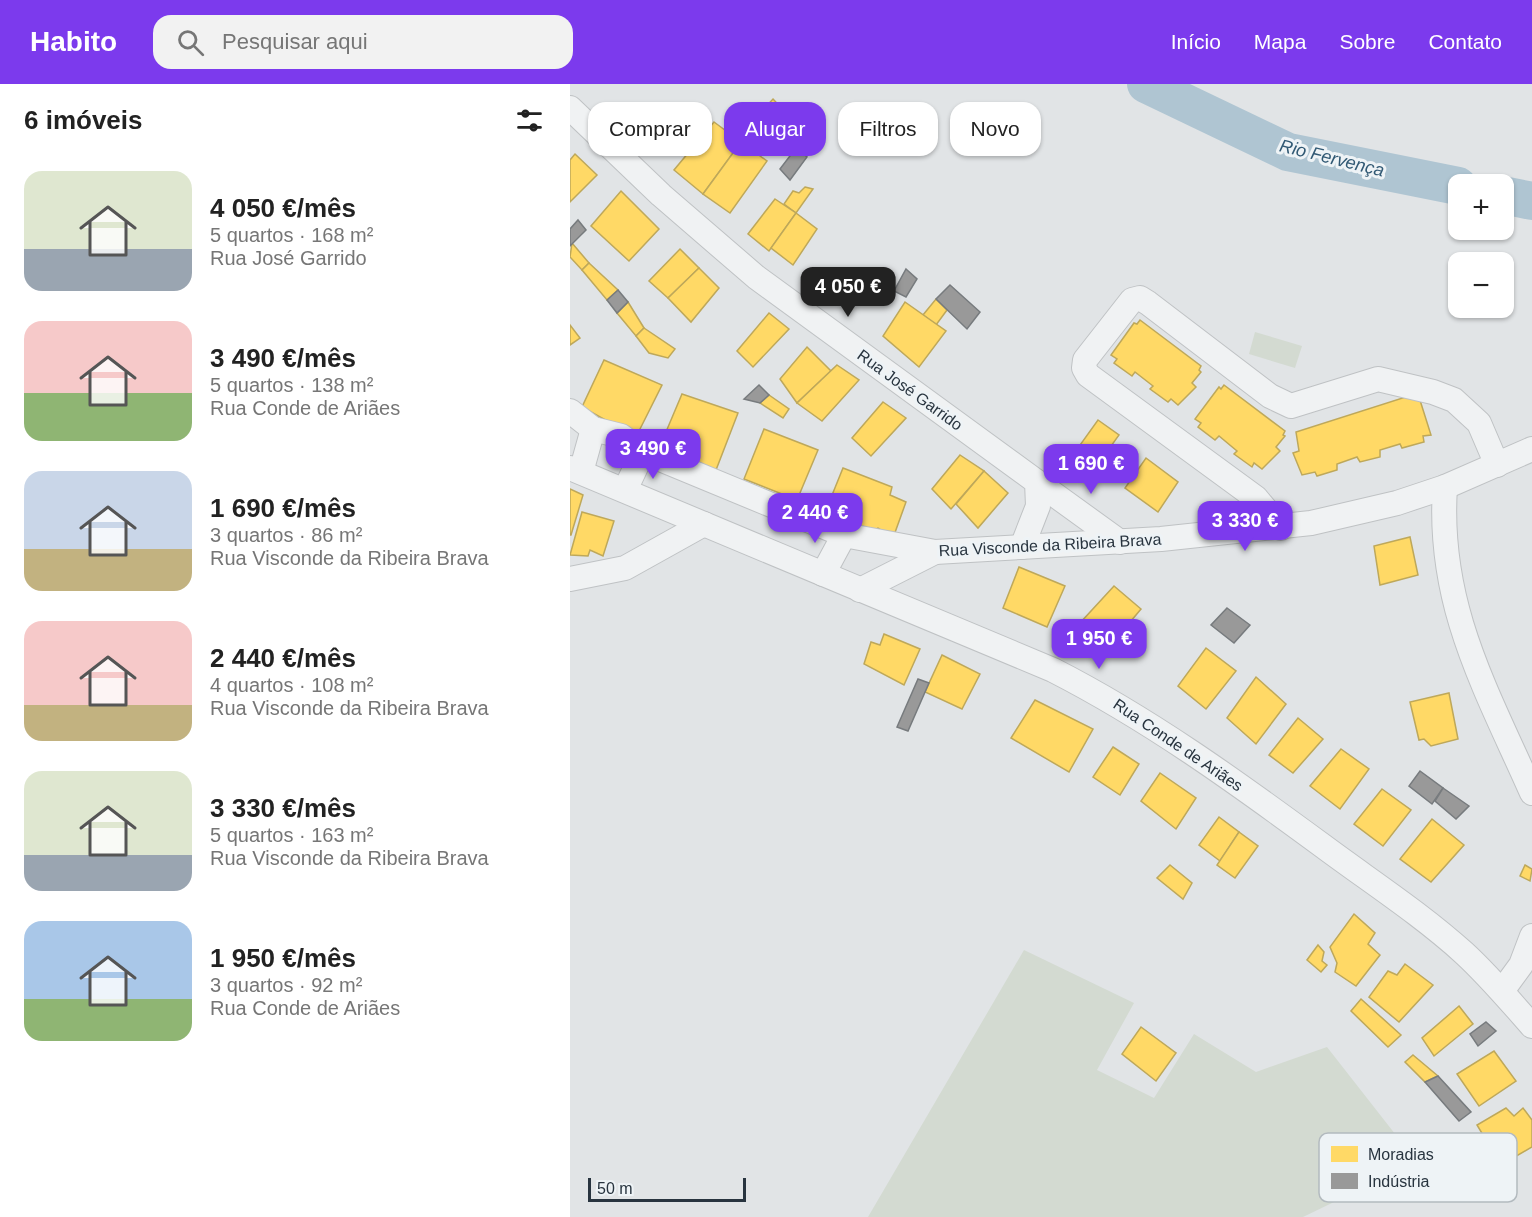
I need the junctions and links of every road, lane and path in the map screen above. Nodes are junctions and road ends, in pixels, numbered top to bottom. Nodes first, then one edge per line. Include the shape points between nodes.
1 (570, 108) edge
2 (570, 411) edge
3 (593, 429) junction
4 (1532, 449) edge
5 (644, 452) junction
6 (1497, 465) junction
7 (575, 470) edge
8 (1037, 482) junction
9 (1445, 487) junction
10 (625, 490) junction
11 (704, 524) junction
12 (1281, 528) junction
13 (844, 535) junction
14 (1120, 542) junction
15 (1022, 548) junction
16 (935, 552) junction
17 (823, 574) junction
18 (570, 579) edge
19 (860, 590) junction
20 (1532, 793) edge
21 (1532, 936) edge
22 (1526, 965) edge
23 (1502, 991) junction
24 (1532, 1026) edge

1 - 8 street, Rua José Garrido via 661,195 756,277
2 - 3 street, Rua Visconde da Ribeira Brava
3 - 5 street, Rua Visconde da Ribeira Brava via 621,436
3 - 7 street
4 - 6 street, Rua Visconde da Ribeira Brava
5 - 10 street
5 - 13 street, Rua Visconde da Ribeira Brava
6 - 9 street, Rua Visconde da Ribeira Brava
6 - 12 street via 1479,423 1454,400 1378,380 1292,406 1148,303 1140,298 1132,300 1085,360 1088,375 1256,498
7 - 10 street, Rua Conde de Ariães
8 - 14 street, Rua José Garrido
8 - 15 street via 1038,506
9 - 12 street, Rua Visconde da Ribeira Brava via 1354,515
9 - 20 street via 1447,567 1461,630
10 - 11 street, Rua Conde de Ariães
11 - 17 street, Rua Conde de Ariães
11 - 18 street via 625,568
12 - 14 street, Rua Visconde da Ribeira Brava
13 - 16 street, Rua Visconde da Ribeira Brava
13 - 17 street
14 - 15 street, Rua Visconde da Ribeira Brava
15 - 16 street, Rua Visconde da Ribeira Brava
16 - 19 street
17 - 19 street, Rua Conde de Ariães
19 - 23 street, Rua Conde de Ariães via 1053,670 1112,700 1199,756 1400,903 1463,952
21 - 22 street
22 - 23 street
23 - 24 street, Rua Conde de Ariães

